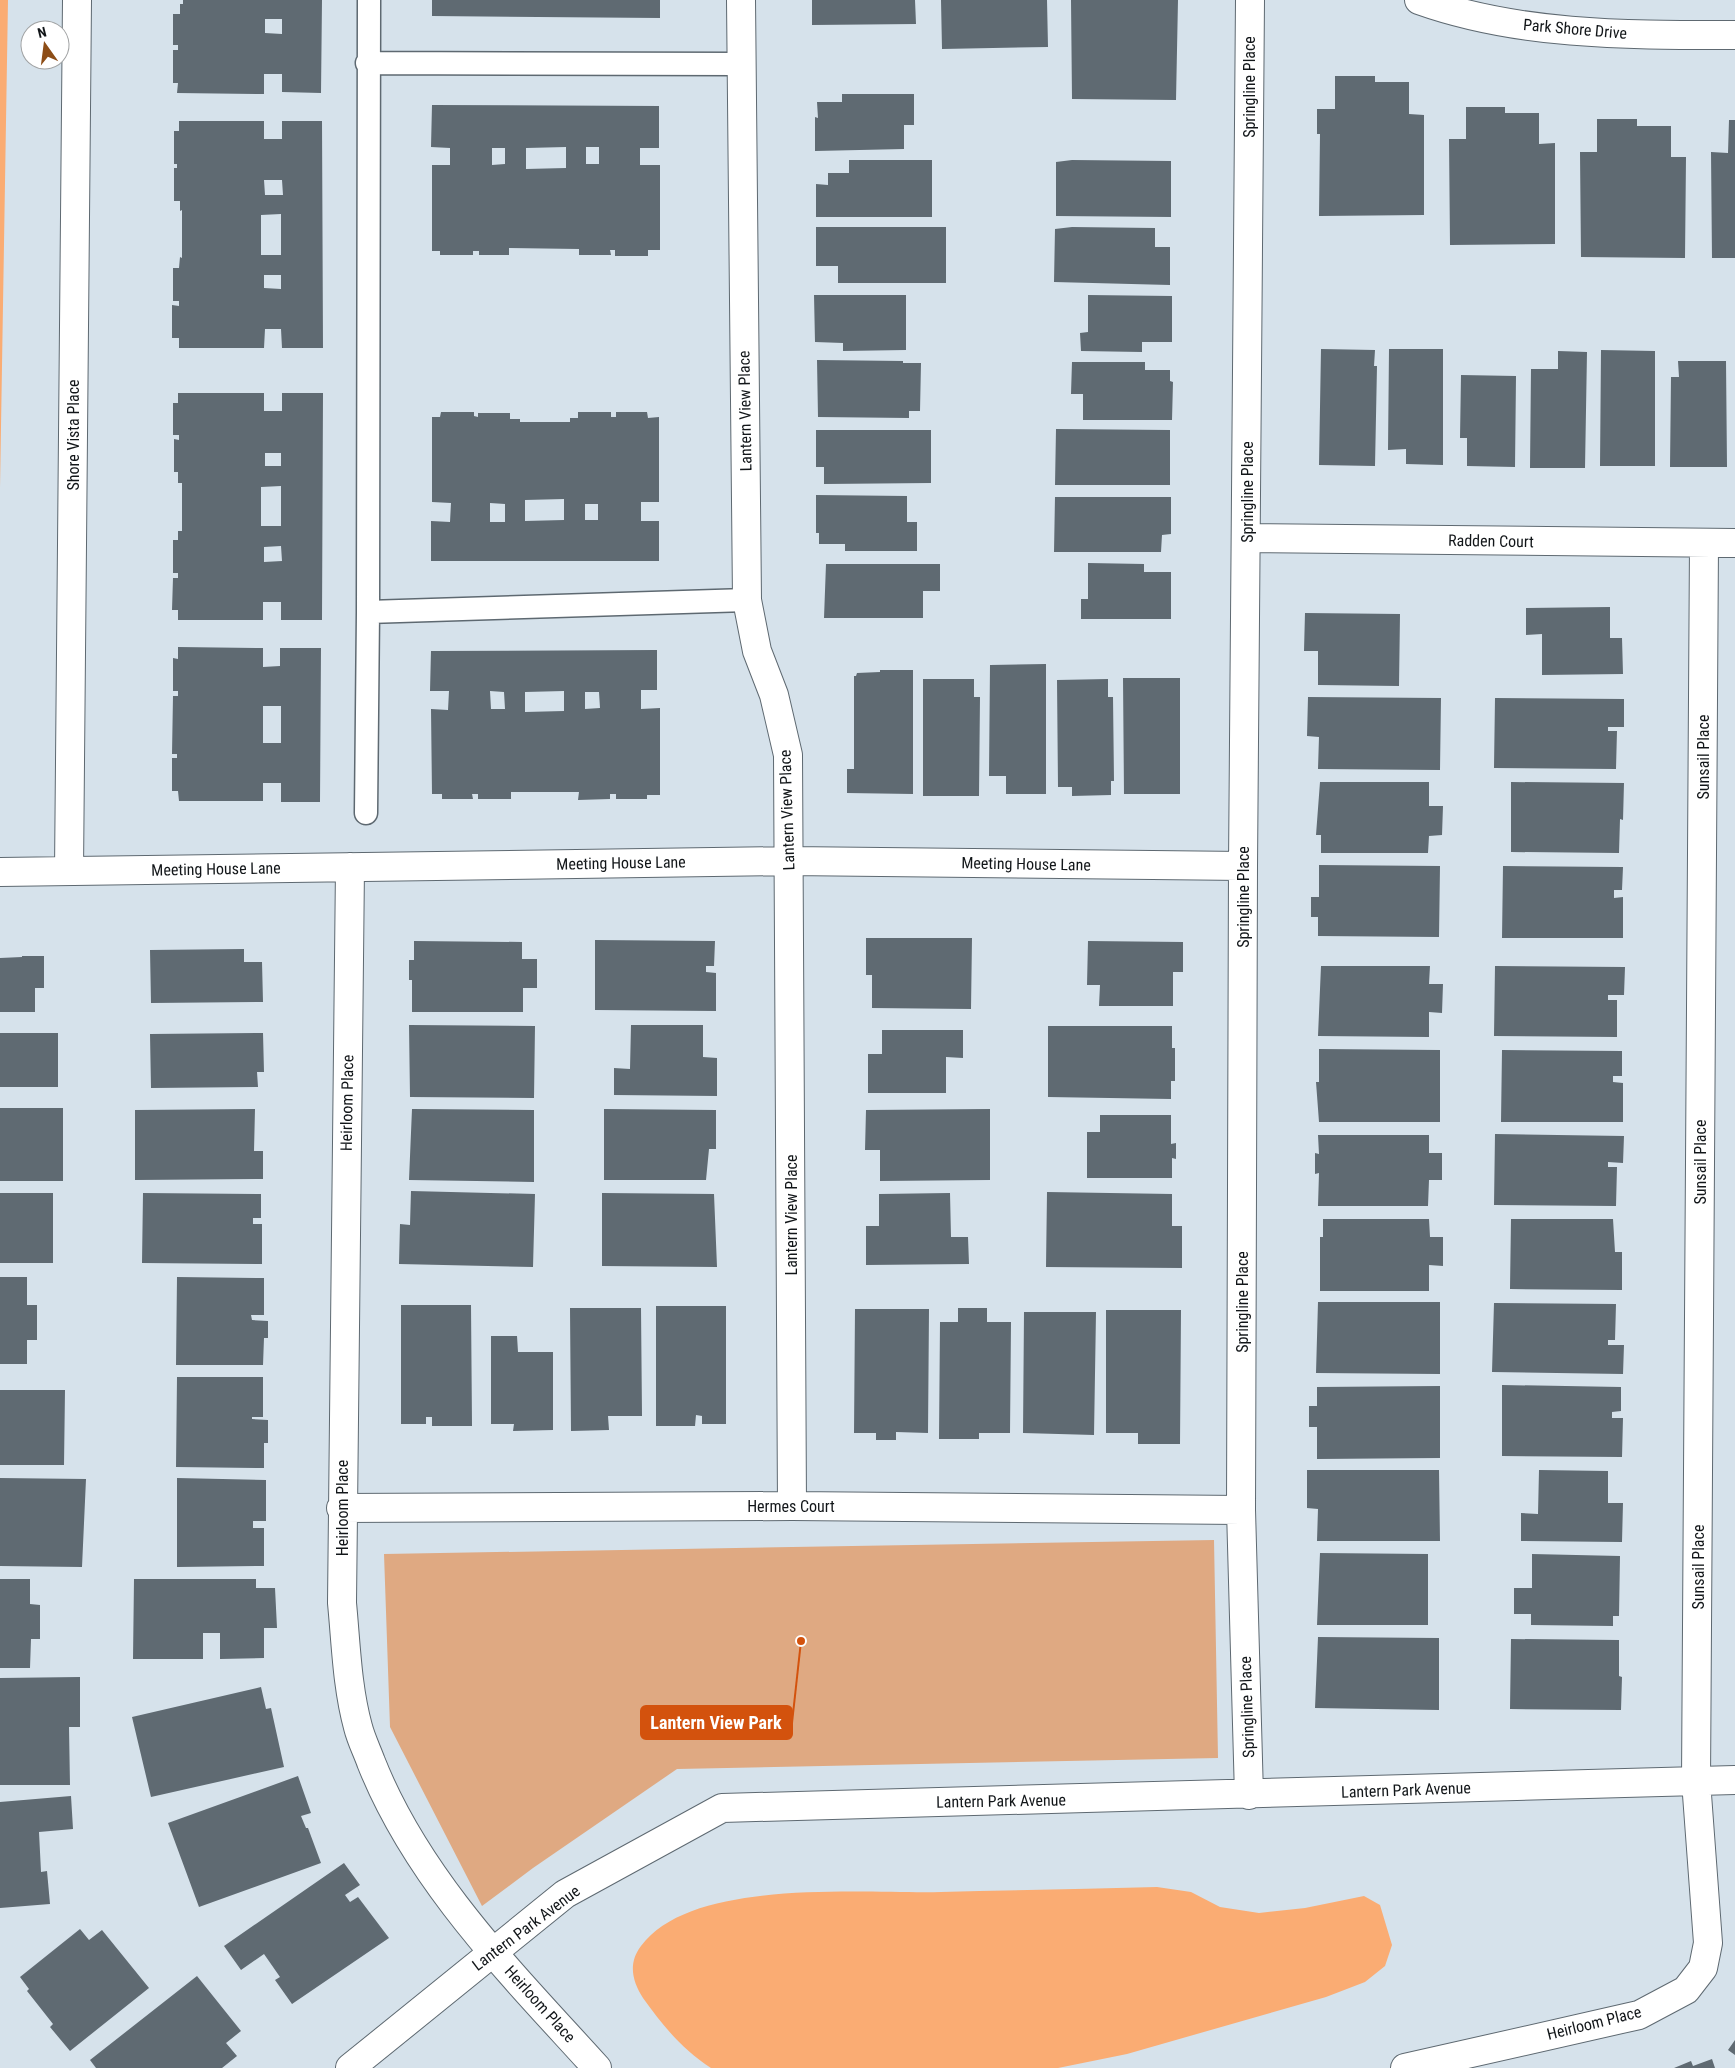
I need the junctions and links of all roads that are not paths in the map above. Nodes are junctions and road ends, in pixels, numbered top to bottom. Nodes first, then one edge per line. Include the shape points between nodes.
1 (77, 0) edge
2 (368, 0) edge
3 (741, 0) edge
4 (1250, 0) edge
5 (1419, 0) edge
6 (1735, 35) edge
7 (367, 63) junction
8 (741, 64) junction
9 (1246, 538) junction
10 (1735, 543) edge
11 (1704, 544) junction
12 (747, 600) junction
13 (368, 612) junction
14 (366, 813) dead end
15 (790, 861) junction
16 (1242, 866) junction
17 (350, 867) junction
18 (70, 871) junction
19 (0, 872) edge
20 (792, 1506) junction
21 (342, 1508) junction
22 (1241, 1510) junction
23 (1735, 1780) edge
24 (1696, 1781) junction
25 (1249, 1795) junction
26 (492, 1952) junction
27 (350, 2068) edge
28 (598, 2068) edge
29 (1405, 2068) edge

1 - 18 street, Shore Vista Place
2 - 7 lane
3 - 8 street, Lantern View Place
4 - 9 street, Springline Place
5 - 6 street, Park Shore Drive via 1440,8 1546,29 1652,35
7 - 8 lane
7 - 13 lane
8 - 12 street, Lantern View Place
9 - 11 street, Radden Court
9 - 16 street, Springline Place
10 - 11 street, Radden Court
11 - 24 street, Sunsail Place
12 - 13 lane
12 - 15 street, Lantern View Place via 757,651 774,695 788,754
13 - 14 lane
15 - 16 street, Meeting House Lane
15 - 17 street, Meeting House Lane
15 - 20 street, Lantern View Place
16 - 22 street, Springline Place
17 - 18 street, Meeting House Lane
17 - 21 street, Heirloom Place
18 - 19 street, Meeting House Lane
20 - 21 street, Hermes Court
20 - 22 street, Hermes Court
21 - 26 street, Heirloom Place via 342,1603 358,1728 382,1788 410,1843
22 - 25 street, Springline Place
23 - 24 street, Lantern Park Avenue
24 - 25 street, Lantern Park Avenue
24 - 29 street, Heirloom Place via 1708,1942 1703,1968 1686,1990 1639,2014
25 - 26 street, Lantern Park Avenue via 722,1808 565,1894
26 - 27 street, Lantern Park Avenue
26 - 28 street, Heirloom Place

